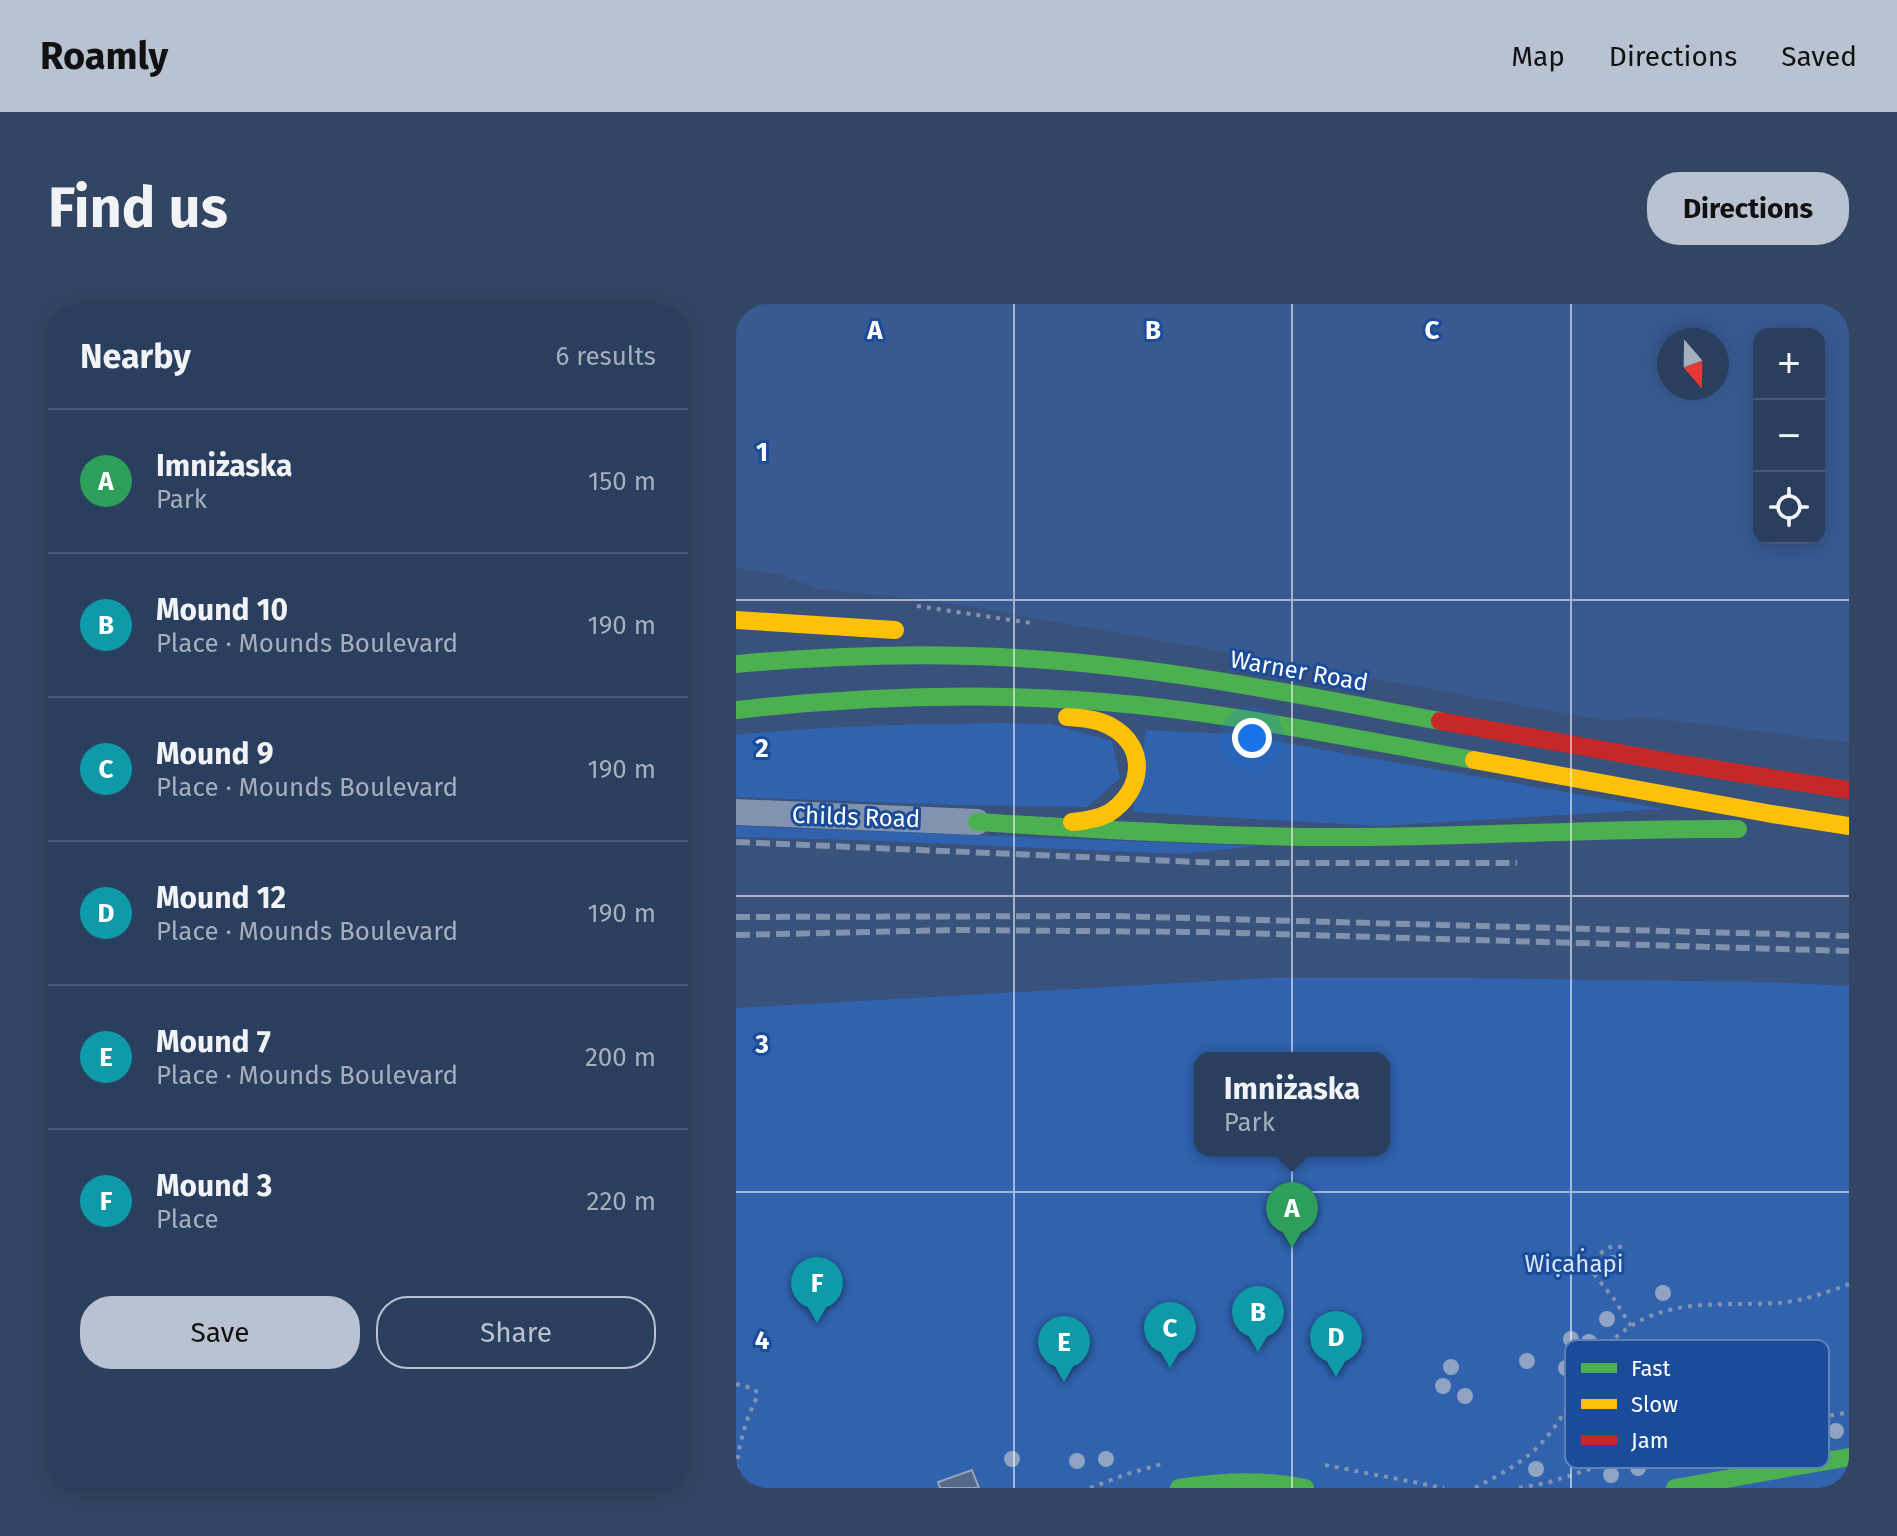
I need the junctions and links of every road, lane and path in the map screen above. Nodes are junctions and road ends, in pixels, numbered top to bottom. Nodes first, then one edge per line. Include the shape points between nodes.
1 (736, 620) edge
2 (914, 632) dead end
3 (969, 638) dead end
4 (736, 664) edge
5 (1182, 675) junction
6 (894, 697) junction
7 (736, 710) edge
8 (1849, 790) edge
9 (736, 812) edge
10 (977, 822) junction
11 (1849, 826) edge
12 (1849, 833) edge
13 (1622, 1247) dead end
14 (1849, 1284) edge
15 (1631, 1326) junction
16 (1613, 1340) edge
17 (736, 1384) edge
18 (1565, 1410) edge
19 (1849, 1412) edge
20 (1829, 1416) edge
21 (1849, 1457) edge
22 (1829, 1461) edge
23 (1591, 1468) edge
24 (1787, 1468) edge
25 (736, 1472) edge
26 (1386, 1477) dead end
27 (1179, 1488) edge
28 (1305, 1488) edge
29 (1444, 1488) edge
30 (1475, 1488) edge
31 (1519, 1488) edge
32 (1675, 1488) edge

1 - 2 main road
3 - 5 main road
4 - 5 main road, Warner Road via 872,654 978,655
5 - 8 main road, Warner Road
6 - 7 main road
6 - 10 main road via 1101,722 1123,735 1135,753 1138,773 1131,791 1101,816 1067,822
6 - 11 main road via 1045,698 1196,712
9 - 10 street, Childs Road
10 - 12 main road via 1298,837 1669,828
13 - 15 path via 1606,1249 1590,1267
14 - 15 path via 1788,1302 1679,1307
15 - 16 path
17 - 25 path via 755,1389 758,1395 746,1421
18 - 30 path via 1536,1449
19 - 20 path
21 - 22 main road
23 - 31 path
24 - 32 main road
26 - 29 path
27 - 28 main road via 1236,1481

